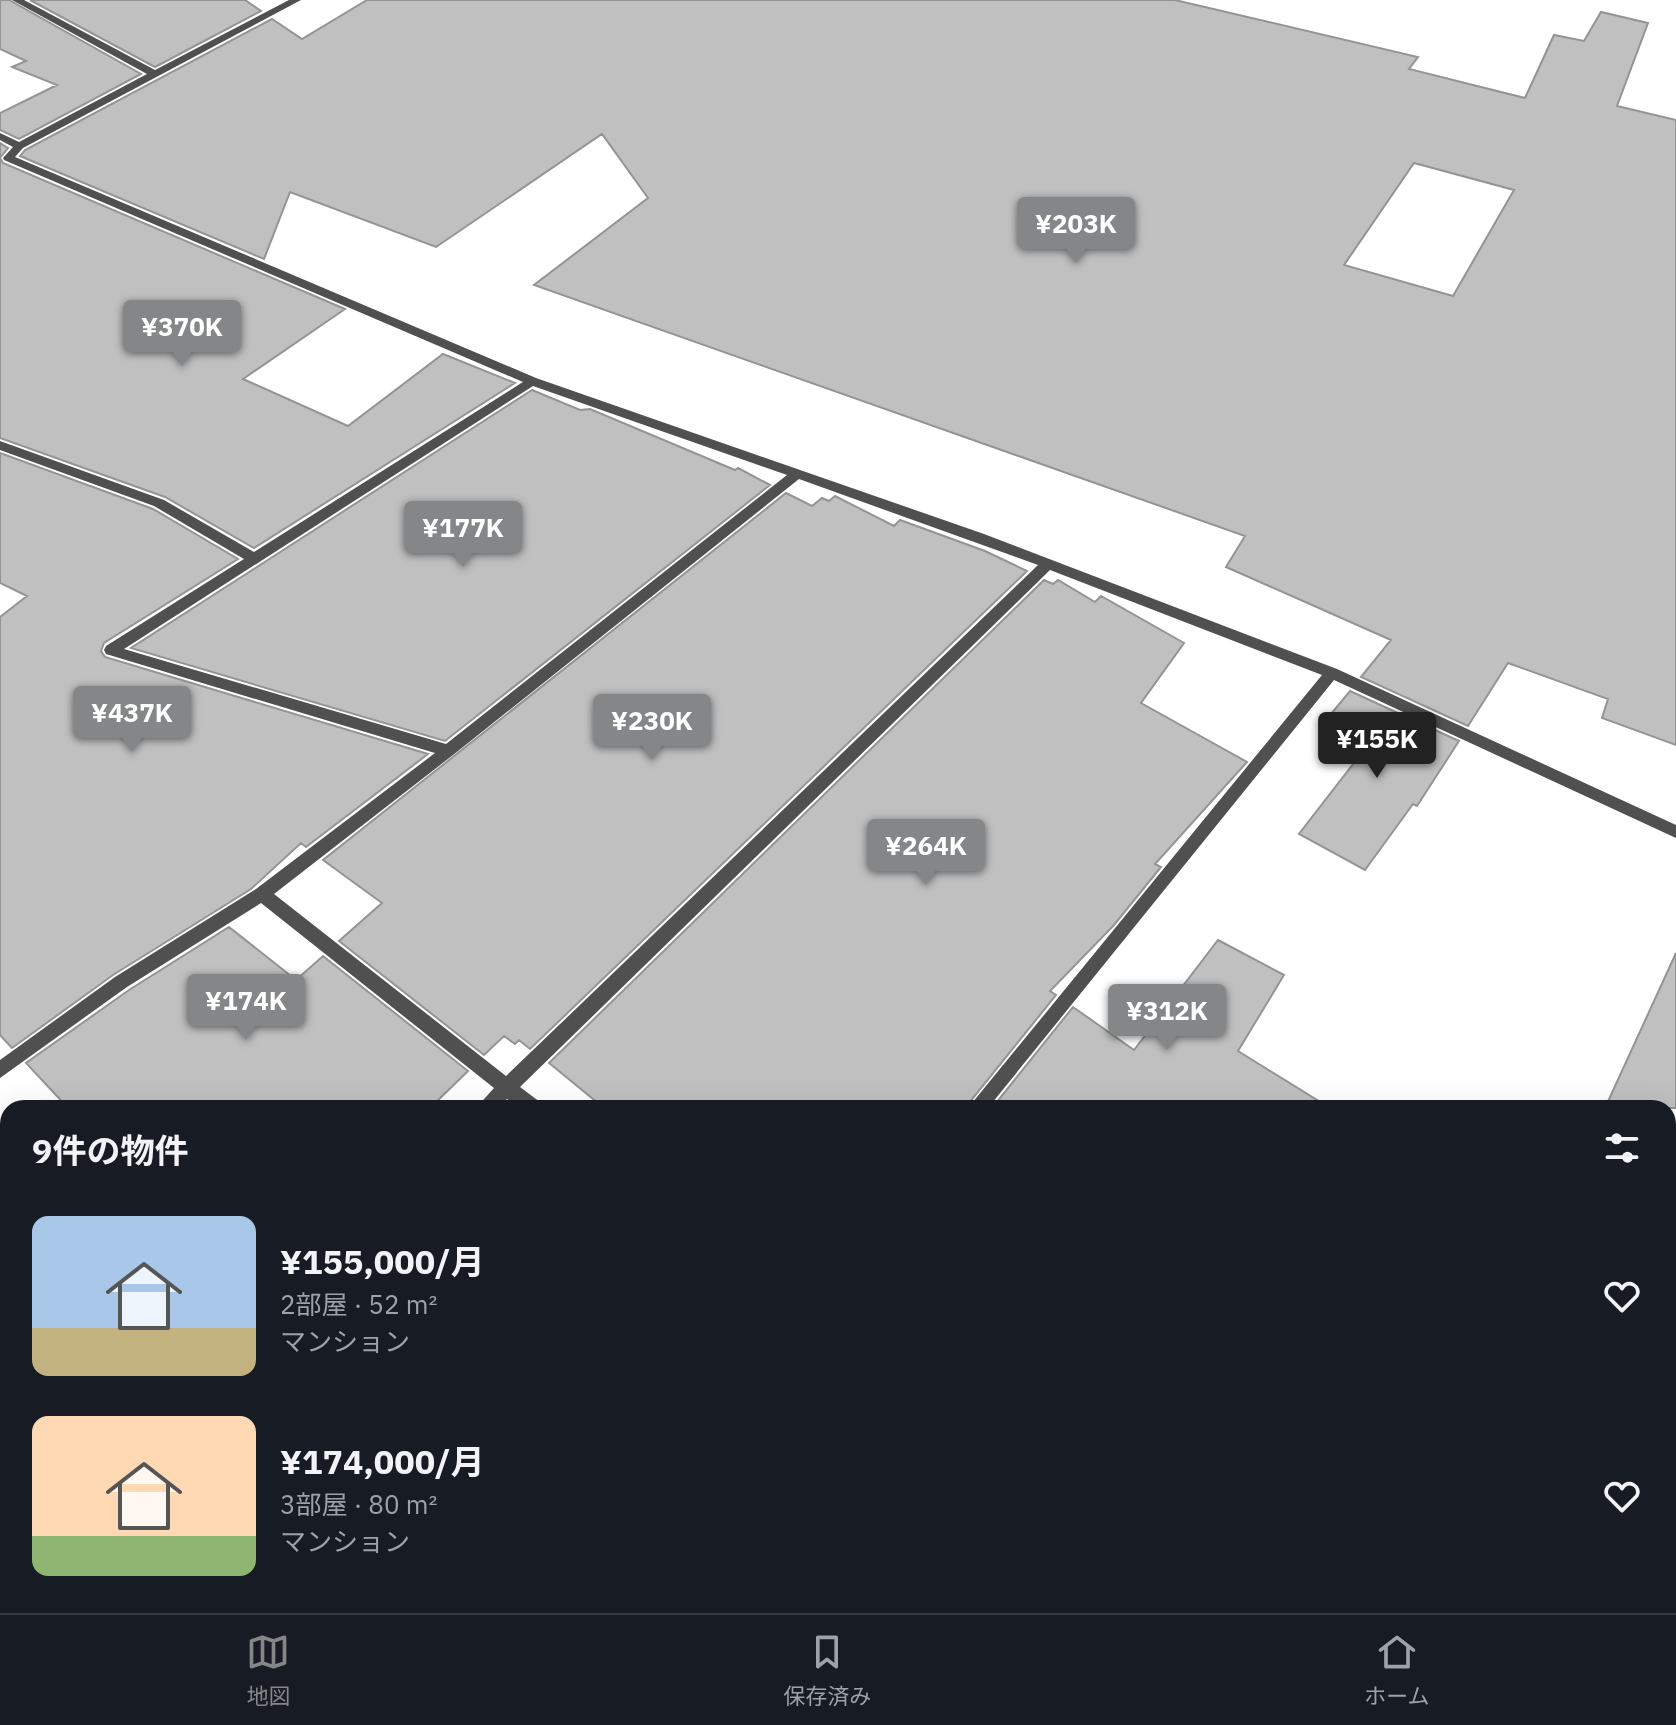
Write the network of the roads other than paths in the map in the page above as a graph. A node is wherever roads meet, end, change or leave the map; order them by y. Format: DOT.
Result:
graph roads {
  1 [pos="17,0"];
  2 [pos="296,0"];
  3 [pos="152,73"];
  4 [pos="0,136"];
  5 [pos="19,146"];
  6 [pos="4,162"];
  7 [pos="532,381"];
  8 [pos="0,445"];
  9 [pos="798,473"];
  10 [pos="253,558"];
  11 [pos="1048,564"];
  12 [pos="1332,673"];
  13 [pos="448,751"];
  14 [pos="1676,832"];
  15 [pos="262,894"];
  16 [pos="0,1070"];
  17 [pos="505,1088"];
  18 [pos="493,1100"];
  19 [pos="522,1100"];
  20 [pos="984,1100"];
  1 -- 3 [label="street"];
  2 -- 3 [label="street"];
  3 -- 5 [label="street"];
  4 -- 5 [label="street"];
  5 -- 6 [label="street"];
  6 -- 7 [label="street"];
  7 -- 9 [label="street"];
  7 -- 10 [label="street"];
  8 -- 10 [label="street"];
  9 -- 11 [label="street"];
  9 -- 13 [label="street"];
  10 -- 13 [label="street"];
  11 -- 12 [label="street"];
  11 -- 17 [label="street"];
  12 -- 14 [label="street"];
  12 -- 20 [label="street"];
  13 -- 15 [label="street"];
  15 -- 16 [label="street"];
  15 -- 17 [label="street"];
  17 -- 18 [label="street"];
  17 -- 19 [label="street"];
}
